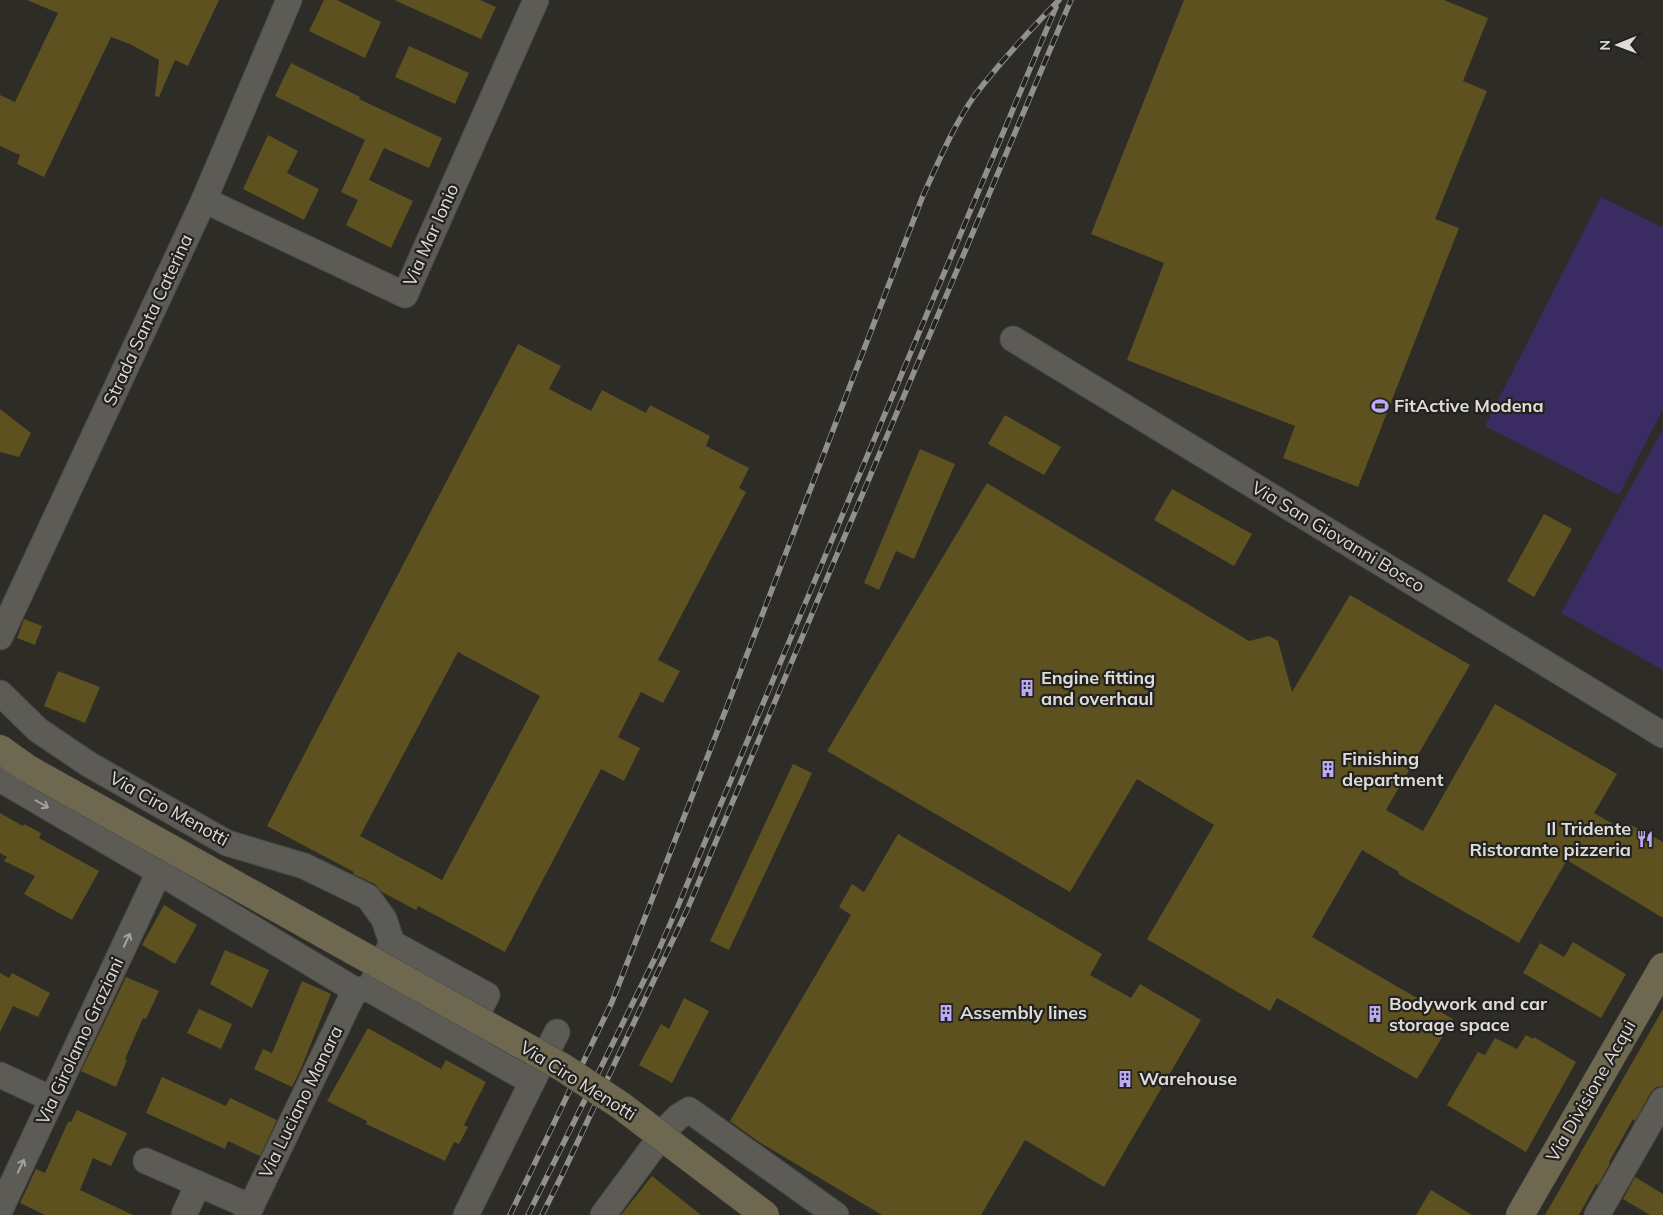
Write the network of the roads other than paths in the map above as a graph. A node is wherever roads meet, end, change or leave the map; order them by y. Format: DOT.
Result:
graph roads {
  1 [pos="289,0"];
  2 [pos="536,0"];
  3 [pos="204,200"];
  4 [pos="1013,339"];
  5 [pos="0,636"];
  6 [pos="0,693"];
  7 [pos="1663,735"];
  8 [pos="0,749"];
  9 [pos="0,761"];
  10 [pos="28,769"];
  11 [pos="0,779"];
  12 [pos="160,872"];
  13 [pos="392,943"];
  14 [pos="1663,967"];
  15 [pos="362,989"];
  16 [pos="557,1032"];
  17 [pos="463,1043"];
  18 [pos="0,1075"];
  19 [pos="532,1082"];
  20 [pos="52,1099"];
  21 [pos="1663,1100"];
  22 [pos="146,1161"];
  23 [pos="198,1184"];
  24 [pos="0,1210"];
  25 [pos="249,1211"];
  26 [pos="184,1215"];
  27 [pos="466,1215"];
  28 [pos="603,1215"];
  29 [pos="765,1215"];
  30 [pos="836,1215"];
  31 [pos="1520,1215"];
  32 [pos="1597,1215"];
  1 -- 3 [label="street, Strada Santa Caterina"];
  2 -- 3 [label="street, Via Mar Ionio"];
  3 -- 5 [label="street, Strada Santa Caterina"];
  4 -- 7 [label="street, Via San Giovanni Bosco"];
  6 -- 13 [label="street, Via Ciro Menotti"];
  8 -- 10 [label="main road, Via Ciro Menotti"];
  9 -- 10 [label="main road, Via Ciro Menotti"];
  10 -- 29 [label="main road, Via Ciro Menotti, bridge"];
  11 -- 12 [label="street, one-way"];
  12 -- 15 [label="street"];
  20 -- 12 [label="street, Via Girolamo Graziani, one-way"];
  13 -- 15 [label="street"];
  13 -- 17 [label="street"];
  14 -- 31 [label="main road, Via Divisione Acqui"];
  15 -- 17 [label="street"];
  15 -- 25 [label="street, Via Luciano Manara"];
  16 -- 19 [label="street"];
  17 -- 19 [label="street"];
  18 -- 20 [label="street"];
  19 -- 27 [label="street"];
  24 -- 20 [label="street, Via Girolamo Graziani, one-way"];
  21 -- 32 [label="street"];
  22 -- 23 [label="street"];
  23 -- 25 [label="street"];
  23 -- 26 [label="street"];
  28 -- 30 [label="street"];
}
